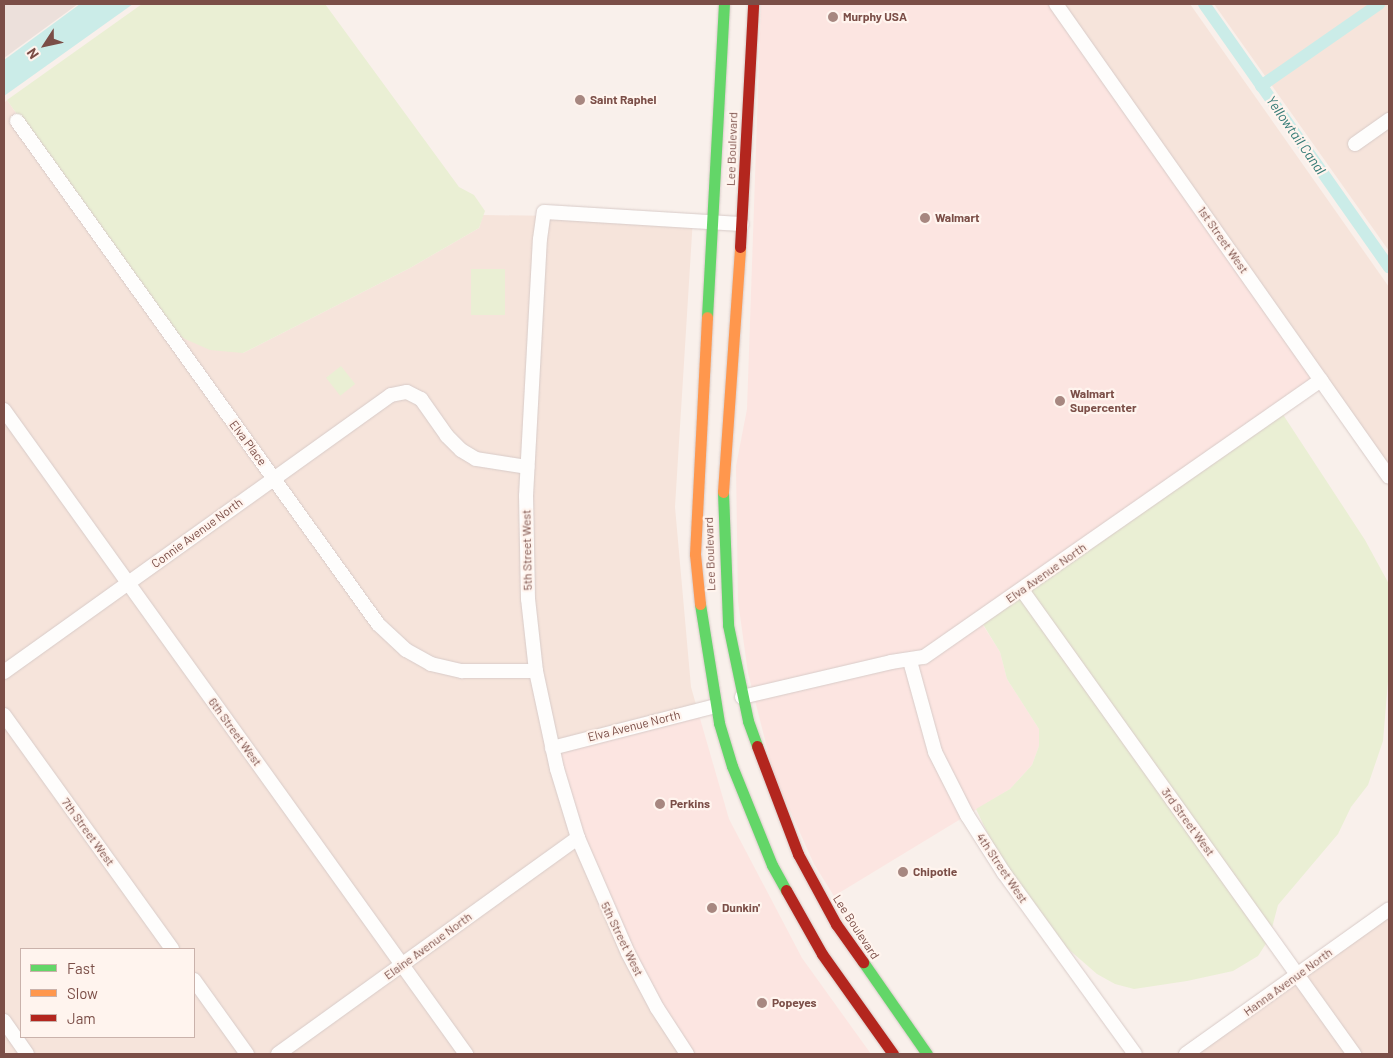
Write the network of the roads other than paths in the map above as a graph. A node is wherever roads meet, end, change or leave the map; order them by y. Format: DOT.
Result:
graph roads {
  1 [pos="724,4"];
  2 [pos="753,4"];
  3 [pos="1056,4"];
  4 [pos="1389,120"];
  5 [pos="17,121"];
  6 [pos="1355,144"];
  7 [pos="713,221"];
  8 [pos="742,224"];
  9 [pos="1321,380"];
  10 [pos="4,410"];
  11 [pos="527,467"];
  12 [pos="700,476"];
  13 [pos="1389,477"];
  14 [pos="274,478"];
  15 [pos="128,583"];
  16 [pos="1022,590"];
  17 [pos="910,661"];
  18 [pos="536,671"];
  19 [pos="4,672"];
  20 [pos="742,696"];
  21 [pos="716,706"];
  22 [pos="4,715"];
  23 [pos="733,725"];
  24 [pos="552,748"];
  25 [pos="749,774"];
  26 [pos="578,838"];
  27 [pos="823,902"];
  28 [pos="1389,909"];
  29 [pos="171,948"];
  30 [pos="402,965"];
  31 [pos="1297,975"];
  32 [pos="195,981"];
  33 [pos="4,1021"];
  34 [pos="27,1054"];
  35 [pos="247,1054"];
  36 [pos="278,1054"];
  37 [pos="466,1054"];
  38 [pos="687,1054"];
  39 [pos="893,1054"];
  40 [pos="927,1054"];
  41 [pos="1135,1054"];
  42 [pos="1186,1054"];
  43 [pos="1354,1054"];
  1 -- 7 [label="main road, Lee Boulevard"];
  2 -- 8 [label="main road, Lee Boulevard"];
  3 -- 9 [label="street, 1st Street West"];
  4 -- 6 [label="street"];
  5 -- 14 [label="street, Elva Place"];
  7 -- 8 [label="street, 5th Street West"];
  7 -- 11 [label="street, 5th Street West"];
  7 -- 12 [label="main road, Lee Boulevard"];
  8 -- 20 [label="main road, Lee Boulevard"];
  9 -- 13 [label="street, 1st Street West"];
  9 -- 16 [label="street, Elva Avenue North"];
  10 -- 15 [label="street, 6th Street West"];
  11 -- 14 [label="street, Connie Avenue North"];
  11 -- 18 [label="street, 5th Street West"];
  12 -- 20 [label="main road"];
  12 -- 21 [label="main road, Lee Boulevard"];
  14 -- 15 [label="street, Connie Avenue North"];
  14 -- 18 [label="street, Elva Place"];
  15 -- 19 [label="street, Connie Avenue North"];
  15 -- 30 [label="street, 6th Street West"];
  16 -- 17 [label="street, Elva Avenue North"];
  16 -- 31 [label="street, 3rd Street West"];
  17 -- 20 [label="street, Elva Avenue North"];
  17 -- 41 [label="street, 4th Street West"];
  18 -- 24 [label="street, 5th Street West"];
  20 -- 27 [label="main road, Lee Boulevard"];
  21 -- 23 [label="main road"];
  21 -- 24 [label="street, Elva Avenue North"];
  21 -- 39 [label="main road, Lee Boulevard"];
  22 -- 29 [label="street, 7th Street West"];
  24 -- 26 [label="street, 5th Street West"];
  25 -- 27 [label="main road"];
  26 -- 30 [label="street, Elaine Avenue North"];
  26 -- 38 [label="street, 5th Street West"];
  27 -- 40 [label="main road, Lee Boulevard"];
  28 -- 31 [label="street, Hanna Avenue North"];
  30 -- 36 [label="street, Elaine Avenue North"];
  30 -- 37 [label="street, 6th Street West"];
  31 -- 42 [label="street, Hanna Avenue North"];
  31 -- 43 [label="street, 3rd Street West"];
  32 -- 35 [label="street"];
  33 -- 34 [label="street"];
}
